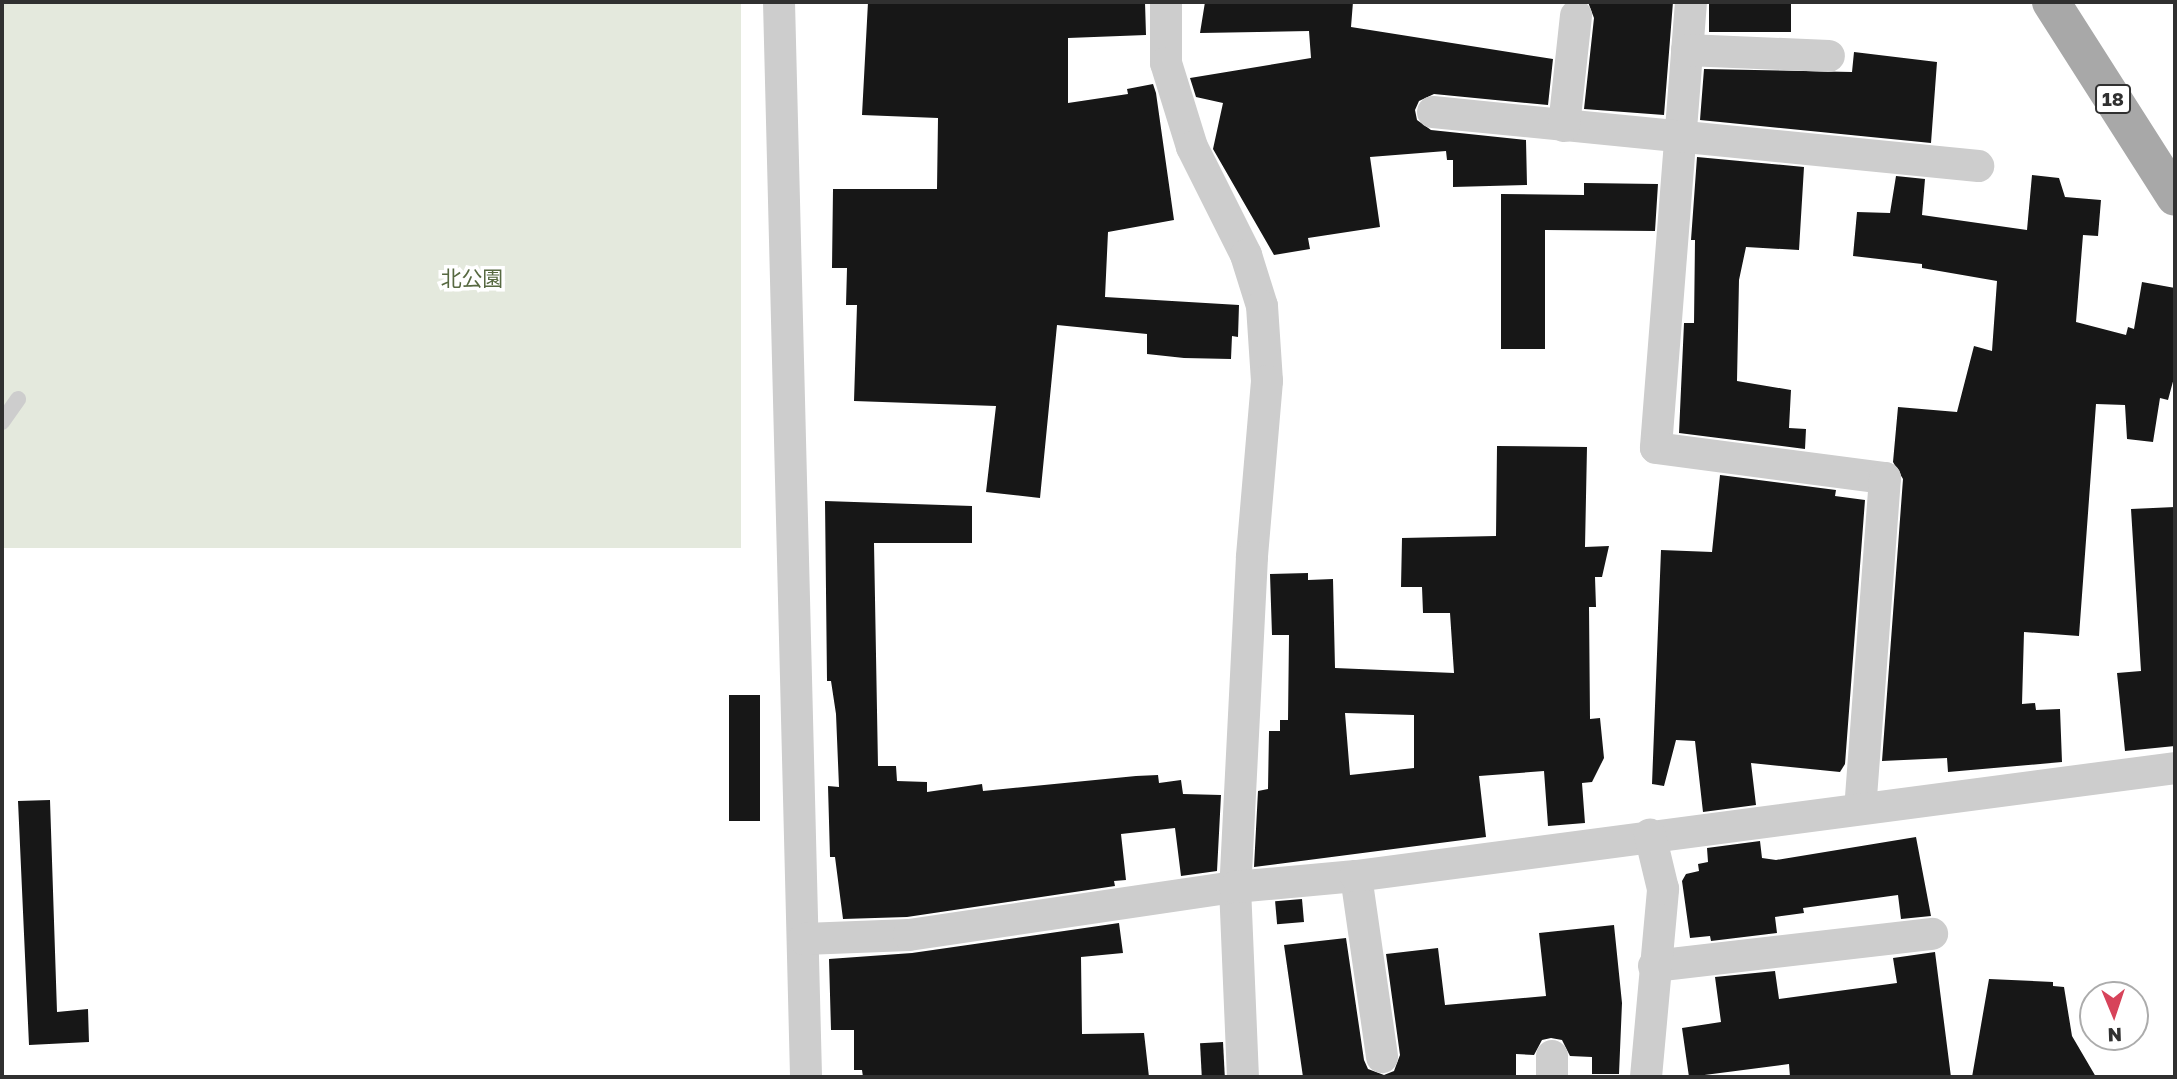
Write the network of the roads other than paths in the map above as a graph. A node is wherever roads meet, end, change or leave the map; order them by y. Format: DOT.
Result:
graph roads {
  1 [pos="779,2"];
  2 [pos="1166,2"];
  3 [pos="1691,2"];
  4 [pos="2051,2"];
  5 [pos="1576,16"];
  6 [pos="1687,50"];
  7 [pos="1829,56"];
  8 [pos="1433,112"];
  9 [pos="1564,126"];
  10 [pos="1680,138"];
  11 [pos="1978,166"];
  12 [pos="2175,197"];
  13 [pos="18,399"];
  14 [pos="2,422"];
  15 [pos="2175,768"];
  16 [pos="1860,809"];
  17 [pos="1650,835"];
  18 [pos="1356,876"];
  19 [pos="1235,887"];
  20 [pos="1932,934"];
  21 [pos="804,939"];
  22 [pos="1654,965"];
  23 [pos="1382,1057"];
  24 [pos="806,1077"];
  25 [pos="1242,1077"];
  26 [pos="1646,1077"];
  1 -- 21 [label="street"];
  2 -- 19 [label="street"];
  3 -- 6 [label="street"];
  4 -- 12 [label="main road, 18"];
  5 -- 9 [label="street"];
  6 -- 7 [label="street"];
  6 -- 10 [label="street"];
  8 -- 9 [label="street"];
  9 -- 10 [label="street"];
  10 -- 11 [label="street"];
  10 -- 16 [label="street"];
  13 -- 14 [label="lane"];
  15 -- 16 [label="street"];
  16 -- 17 [label="street"];
  17 -- 18 [label="street"];
  17 -- 22 [label="street"];
  18 -- 19 [label="street"];
  18 -- 23 [label="street"];
  19 -- 21 [label="street"];
  19 -- 25 [label="street"];
  20 -- 22 [label="street"];
  21 -- 24 [label="street"];
  22 -- 26 [label="street"];
}
